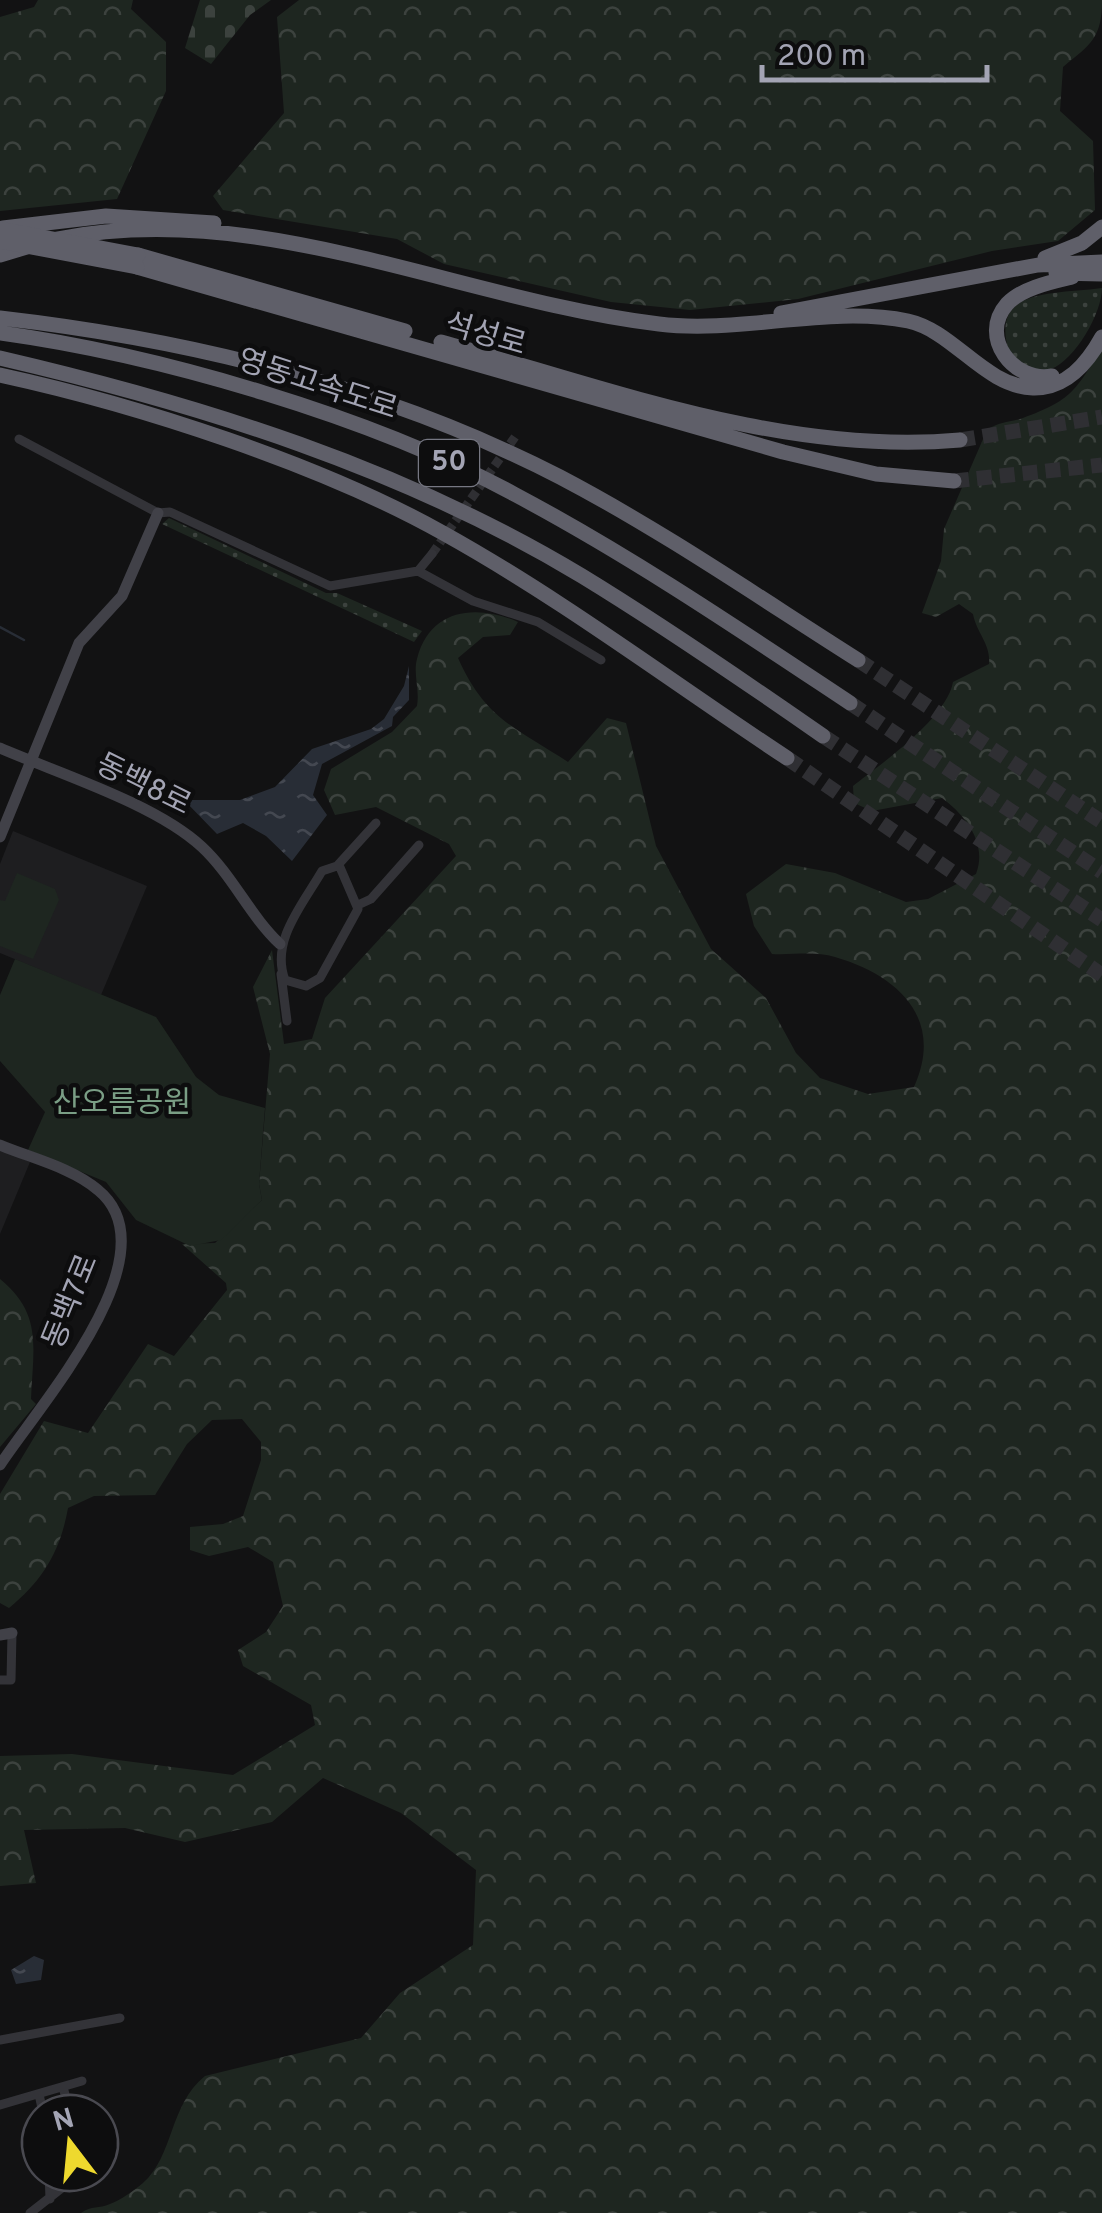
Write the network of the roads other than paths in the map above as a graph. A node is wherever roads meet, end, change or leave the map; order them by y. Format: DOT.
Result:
graph roads {
  1 [pos="1102,227"];
  2 [pos="0,229"];
  3 [pos="4,249"];
  4 [pos="137,261"];
  5 [pos="1102,270"];
  6 [pos="986,273"];
  7 [pos="0,318"];
  8 [pos="793,322"];
  9 [pos="1102,322"];
  10 [pos="0,333"];
  11 [pos="1102,338"];
  12 [pos="0,358"];
  13 [pos="0,374"];
  14 [pos="19,439"];
  15 [pos="960,440"];
  16 [pos="954,481"];
  17 [pos="158,513"];
  18 [pos="432,554"];
  19 [pos="418,571"];
  20 [pos="600,660"];
  21 [pos="858,660"];
  22 [pos="850,703"];
  23 [pos="823,736"];
  24 [pos="0,748"];
  25 [pos="787,758"];
  26 [pos="30,761"];
  27 [pos="376,823"];
  28 [pos="0,837"];
  29 [pos="419,844"];
  30 [pos="339,865"];
  31 [pos="358,904"];
  32 [pos="280,944"];
  33 [pos="280,966"];
  34 [pos="287,1021"];
  35 [pos="0,1145"];
  36 [pos="0,1465"];
  37 [pos="6,1634"];
  38 [pos="0,1680"];
  39 [pos="120,2018"];
  40 [pos="0,2040"];
  41 [pos="82,2082"];
  42 [pos="63,2087"];
  43 [pos="42,2093"];
  44 [pos="65,2093"];
  45 [pos="50,2193"];
  46 [pos="57,2193"];
  47 [pos="50,2199"];
  48 [pos="30,2213"];
  1 -- 6 [label="highway"];
  2 -- 4 [label="highway, bridge"];
  2 -- 6 [label="highway"];
  3 -- 4 [label="highway, 석성로, bridge"];
  3 -- 8 [label="highway"];
  4 -- 15 [label="highway"];
  4 -- 16 [label="highway, 석성로"];
  5 -- 6 [label="highway"];
  5 -- 8 [label="highway"];
  5 -- 9 [label="highway"];
  7 -- 21 [label="highway, 영동고속도로 / 50"];
  8 -- 11 [label="highway"];
  10 -- 22 [label="highway, 영동고속도로 / 50"];
  12 -- 23 [label="highway, 영동고속도로 / 50"];
  13 -- 25 [label="highway, 50"];
  14 -- 17 [label="street"];
  17 -- 19 [label="street"];
  17 -- 26 [label="street"];
  18 -- 19 [label="street"];
  19 -- 20 [label="street"];
  24 -- 26 [label="street, 동백8로"];
  26 -- 28 [label="street"];
  26 -- 32 [label="street, 동백8로"];
  27 -- 30 [label="street"];
  29 -- 31 [label="street"];
  30 -- 31 [label="street"];
  30 -- 32 [label="street"];
  31 -- 33 [label="street"];
  32 -- 33 [label="street"];
  33 -- 34 [label="street"];
  35 -- 36 [label="street, 동백7로"];
  37 -- 38 [label="street"];
  39 -- 40 [label="street"];
  41 -- 42 [label="street"];
  42 -- 43 [label="street"];
  42 -- 44 [label="street"];
  45 -- 47 [label="street"];
  46 -- 47 [label="street"];
  47 -- 48 [label="street"];
}
